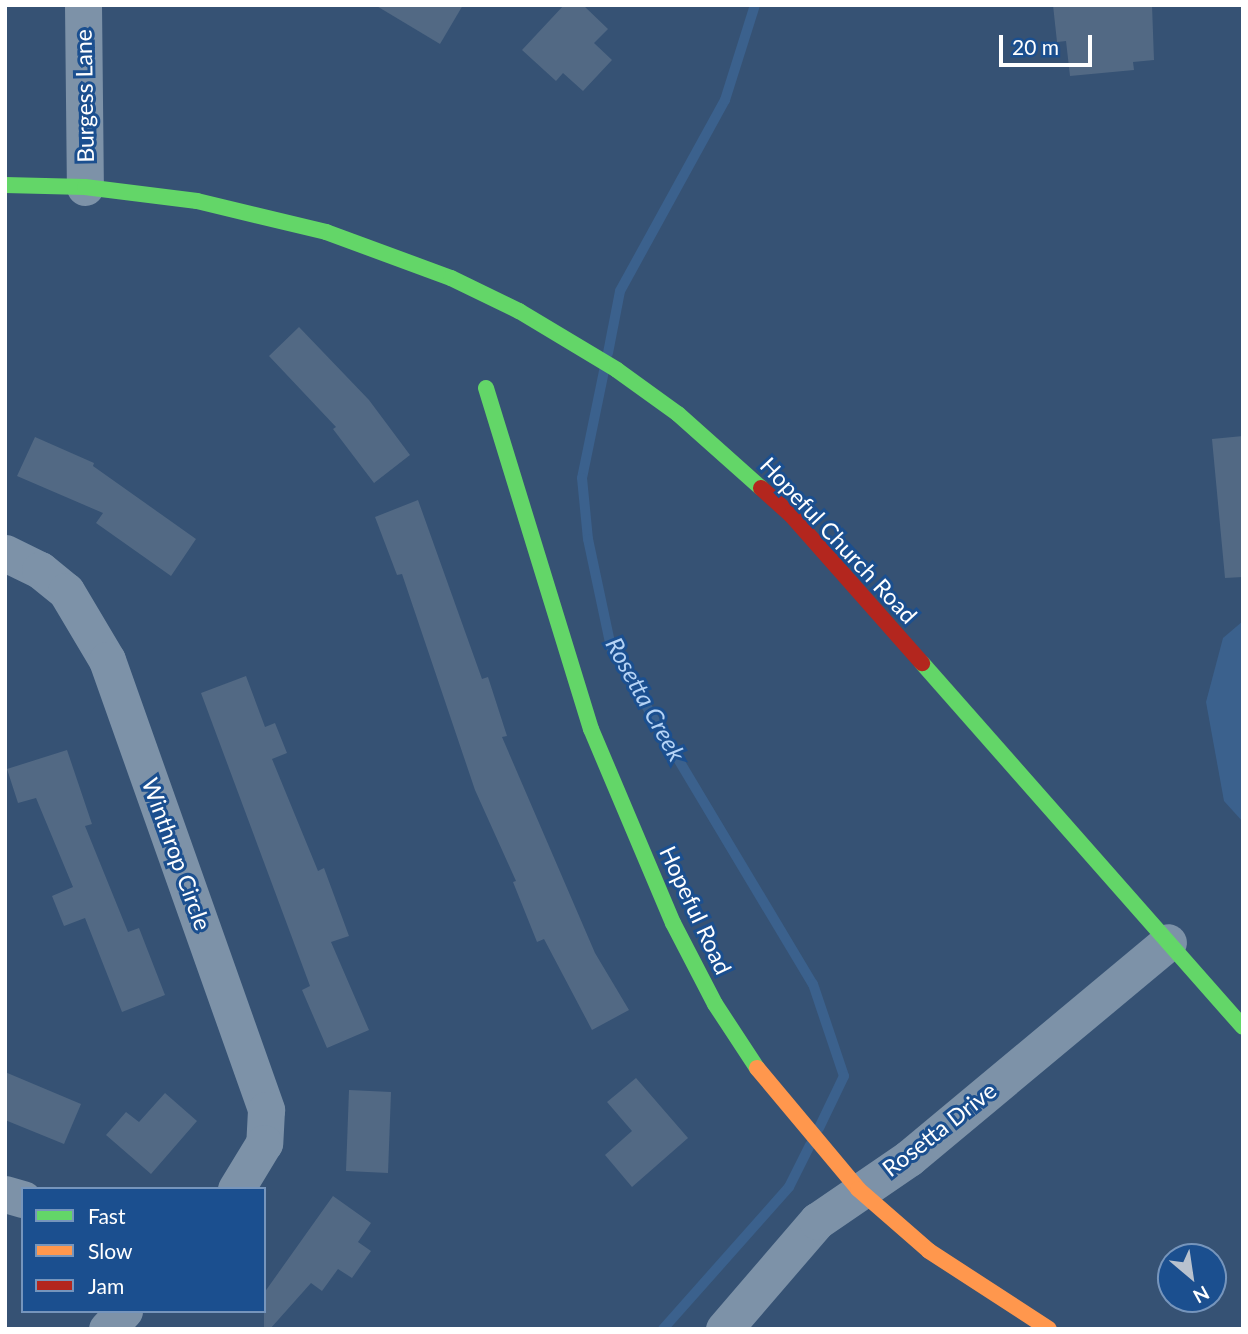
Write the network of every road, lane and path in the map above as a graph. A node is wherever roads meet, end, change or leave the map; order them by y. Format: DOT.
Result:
graph roads {
  1 [pos="83,5"];
  2 [pos="5,185"];
  3 [pos="85,187"];
  4 [pos="486,388"];
  5 [pos="5,554"];
  6 [pos="1168,942"];
  7 [pos="1243,1027"];
  8 [pos="237,1187"];
  9 [pos="858,1189"];
  10 [pos="122,1313"];
  11 [pos="107,1329"];
  12 [pos="724,1329"];
  13 [pos="1049,1329"];
  1 -- 3 [label="street, Burgess Lane"];
  2 -- 3 [label="main road, Hopeful Church Road"];
  3 -- 6 [label="main road, Hopeful Church Road"];
  4 -- 9 [label="main road, Hopeful Road"];
  5 -- 8 [label="street, Winthrop Circle"];
  6 -- 7 [label="main road, Hopeful Church Road"];
  6 -- 9 [label="street, Rosetta Drive"];
  9 -- 12 [label="street, Rosetta Drive"];
  9 -- 13 [label="main road, Hopeful Road"];
  10 -- 11 [label="street"];
}
